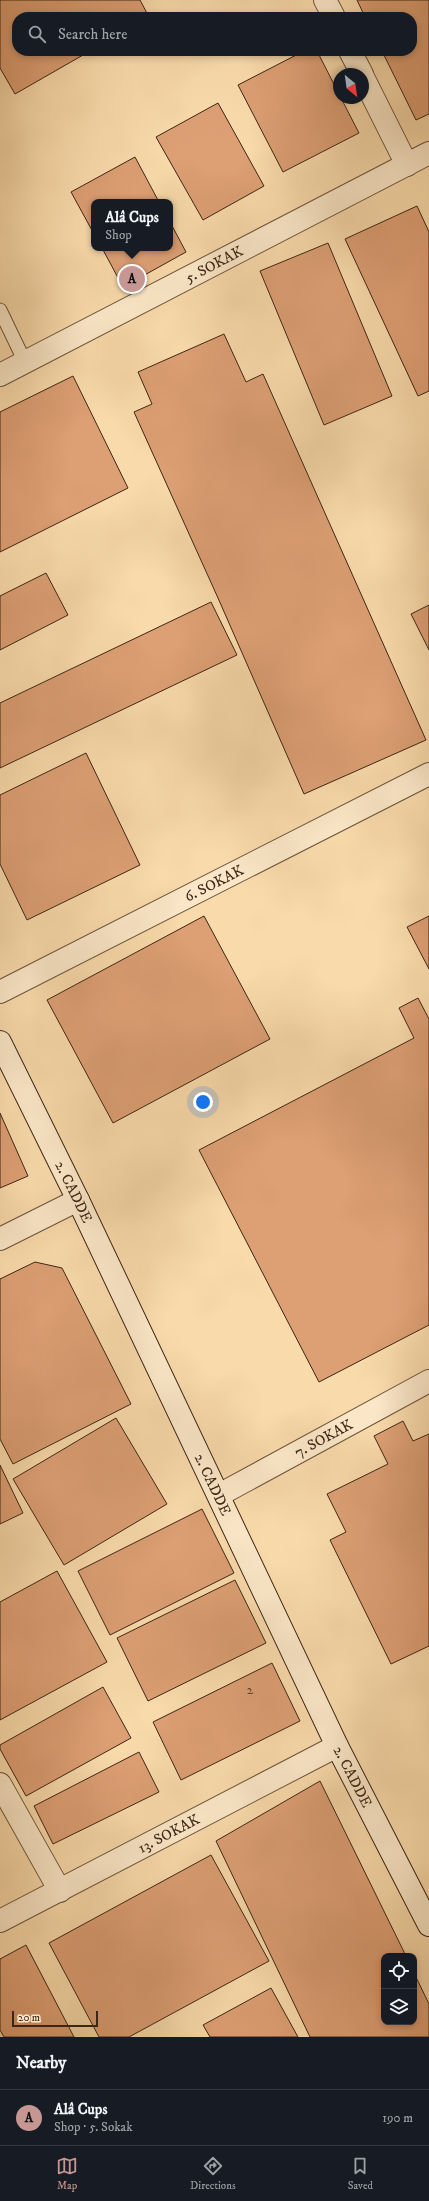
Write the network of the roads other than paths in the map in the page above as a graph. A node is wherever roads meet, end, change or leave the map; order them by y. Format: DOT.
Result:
graph roads {
  1 [pos="325,0"];
  2 [pos="331,12"];
  3 [pos="352,56"];
  4 [pos="358,68"];
  5 [pos="369,89"];
  6 [pos="429,153"];
  7 [pos="407,165"];
  8 [pos="0,310"];
  9 [pos="25,362"];
  10 [pos="0,375"];
  11 [pos="429,774"];
  12 [pos="0,992"];
  13 [pos="0,1042"];
  14 [pos="78,1200"];
  15 [pos="0,1239"];
  16 [pos="429,1382"];
  17 [pos="219,1495"];
  18 [pos="337,1746"];
  19 [pos="0,1784"];
  20 [pos="60,1891"];
  21 [pos="0,1921"];
  22 [pos="429,1925"];
  1 -- 2 [label="street"];
  3 -- 4 [label="street"];
  5 -- 7 [label="street"];
  6 -- 7 [label="street, 5. SOKAK"];
  7 -- 9 [label="street, 5. SOKAK"];
  8 -- 9 [label="lane"];
  9 -- 10 [label="street, 5. SOKAK"];
  11 -- 12 [label="street, 6. SOKAK"];
  13 -- 14 [label="street, 2. CADDE"];
  14 -- 15 [label="street"];
  14 -- 17 [label="street, 2. CADDE"];
  16 -- 17 [label="street, 7. SOKAK"];
  17 -- 18 [label="street, 2. CADDE"];
  18 -- 20 [label="street, 13. SOKAK"];
  18 -- 22 [label="street, 2. CADDE"];
  19 -- 20 [label="street"];
  20 -- 21 [label="street, 13. SOKAK"];
}
